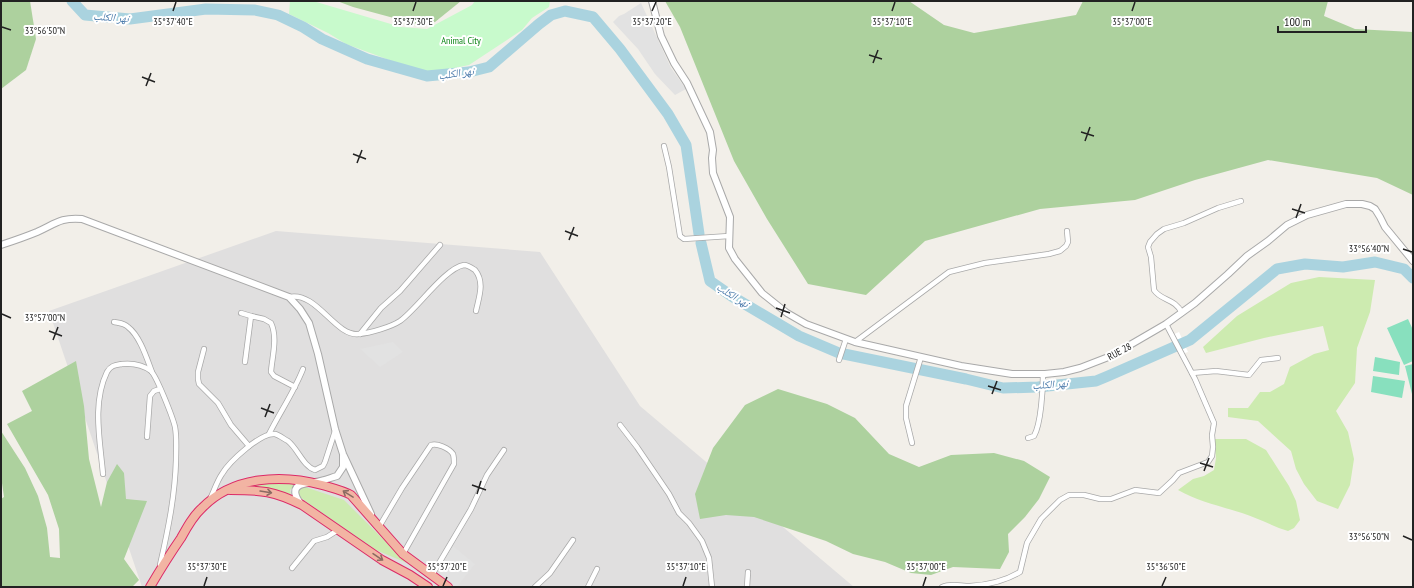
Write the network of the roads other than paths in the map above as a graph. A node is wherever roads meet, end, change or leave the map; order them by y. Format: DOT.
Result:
graph roads {
  1 [pos="652,1"];
  2 [pos="664,146"];
  3 [pos="1241,201"];
  4 [pos="1067,231"];
  5 [pos="729,236"];
  6 [pos="1,245"];
  7 [pos="440,245"];
  8 [pos="1413,261"];
  9 [pos="289,296"];
  10 [pos="476,311"];
  11 [pos="241,313"];
  12 [pos="1182,313"];
  13 [pos="251,316"];
  14 [pos="114,322"];
  15 [pos="1166,324"];
  16 [pos="360,334"];
  17 [pos="846,340"];
  18 [pos="855,342"];
  19 [pos="204,349"];
  20 [pos="921,357"];
  21 [pos="1278,358"];
  22 [pos="839,360"];
  23 [pos="245,362"];
  24 [pos="303,369"];
  25 [pos="152,372"];
  26 [pos="1192,373"];
  27 [pos="1043,377"];
  28 [pos="295,387"];
  29 [pos="160,389"];
  30 [pos="620,426"];
  31 [pos="336,429"];
  32 [pos="269,434"];
  33 [pos="146,437"];
  34 [pos="1028,438"];
  35 [pos="912,443"];
  36 [pos="249,446"];
  37 [pos="504,450"];
  38 [pos="343,454"];
  39 [pos="103,474"];
  40 [pos="314,483"];
  41 [pos="227,490"];
  42 [pos="210,501"];
  43 [pos="302,505"];
  44 [pos="376,524"];
  45 [pos="338,530"];
  46 [pos="573,540"];
  47 [pos="403,554"];
  48 [pos="292,568"];
  49 [pos="597,569"];
  50 [pos="748,572"];
  51 [pos="158,573"];
  52 [pos="432,575"];
  53 [pos="150,587"];
  54 [pos="428,587"];
  55 [pos="448,587"];
  56 [pos="535,587"];
  57 [pos="588,587"];
  58 [pos="712,587"];
  59 [pos="747,587"];
  60 [pos="942,587"];
  1 -- 5 [label="street, RUE 28"];
  2 -- 5 [label="street"];
  3 -- 12 [label="street"];
  4 -- 18 [label="street"];
  5 -- 17 [label="street, RUE 28"];
  6 -- 9 [label="street"];
  7 -- 16 [label="street"];
  8 -- 12 [label="street, RUE 28"];
  9 -- 16 [label="street"];
  9 -- 31 [label="street"];
  10 -- 16 [label="street"];
  11 -- 13 [label="street"];
  12 -- 15 [label="street, RUE 28"];
  13 -- 23 [label="street"];
  13 -- 28 [label="street"];
  14 -- 25 [label="street"];
  15 -- 26 [label="street"];
  15 -- 27 [label="street, RUE 28"];
  17 -- 18 [label="street, RUE 28"];
  17 -- 22 [label="street"];
  18 -- 20 [label="street, RUE 28"];
  19 -- 36 [label="street"];
  20 -- 27 [label="street, RUE 28"];
  20 -- 35 [label="street"];
  21 -- 26 [label="street"];
  24 -- 28 [label="street"];
  25 -- 29 [label="street"];
  25 -- 39 [label="street"];
  26 -- 60 [label="street"];
  27 -- 34 [label="street"];
  28 -- 32 [label="street"];
  29 -- 33 [label="street"];
  29 -- 51 [label="street"];
  30 -- 58 [label="street"];
  31 -- 32 [label="street"];
  31 -- 38 [label="street"];
  32 -- 36 [label="street"];
  36 -- 42 [label="street"];
  37 -- 52 [label="street"];
  38 -- 40 [label="street"];
  38 -- 44 [label="street"];
  40 -- 41 [label="highway"];
  40 -- 43 [label="street"];
  44 -- 40 [label="highway, one-way"];
  41 -- 42 [label="highway"];
  41 -- 43 [label="highway, one-way"];
  42 -- 51 [label="highway"];
  43 -- 45 [label="highway"];
  44 -- 47 [label="highway"];
  44 -- 47 [label="street"];
  45 -- 48 [label="street"];
  45 -- 54 [label="highway, one-way"];
  46 -- 56 [label="street"];
  47 -- 52 [label="highway"];
  49 -- 57 [label="street"];
  50 -- 59 [label="street"];
  51 -- 53 [label="highway"];
  52 -- 55 [label="highway"];
}
